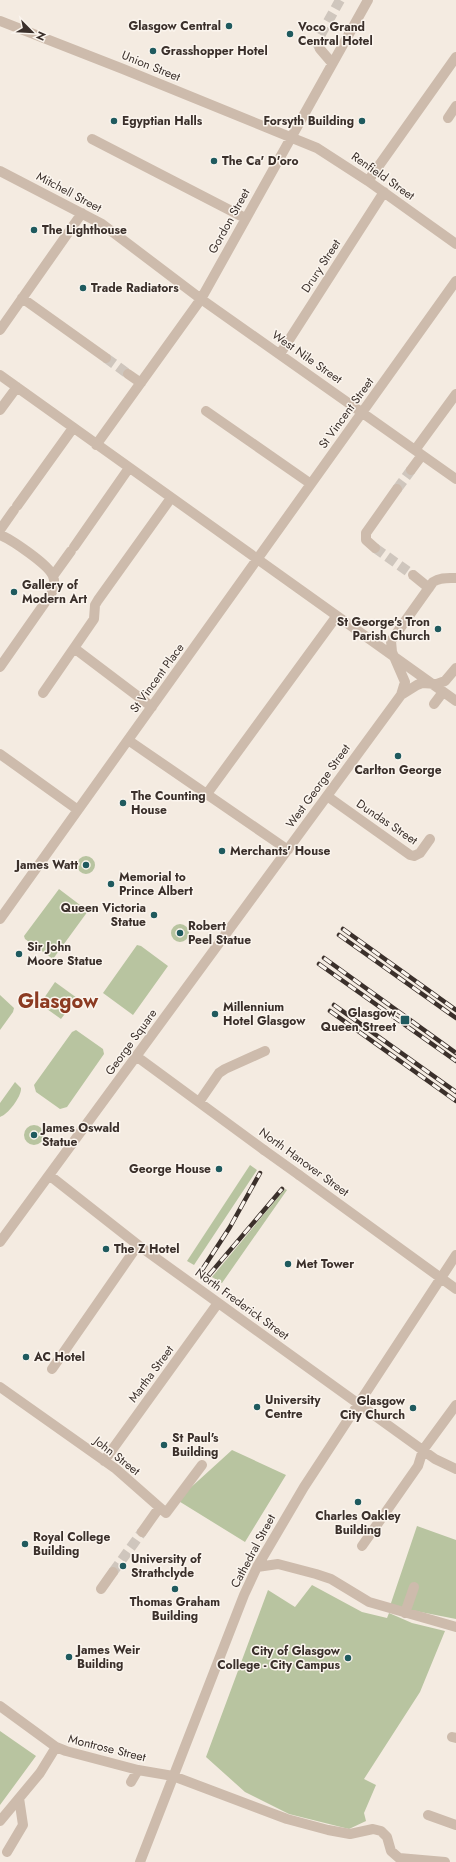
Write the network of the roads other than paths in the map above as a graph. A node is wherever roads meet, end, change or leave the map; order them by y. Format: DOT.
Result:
graph roads {
  1 [pos="368,0"];
  2 [pos="0,21"];
  3 [pos="320,49"];
  4 [pos="456,57"];
  5 [pos="332,63"];
  6 [pos="456,106"];
  7 [pos="448,118"];
  8 [pos="291,137"];
  9 [pos="92,138"];
  10 [pos="0,171"];
  11 [pos="368,181"];
  12 [pos="384,192"];
  13 [pos="82,213"];
  14 [pos="245,218"];
  15 [pos="456,244"];
  16 [pos="456,281"];
  17 [pos="22,298"];
  18 [pos="201,298"];
  19 [pos="0,330"];
  20 [pos="280,354"];
  21 [pos="106,358"];
  22 [pos="128,374"];
  23 [pos="0,376"];
  24 [pos="141,383"];
  25 [pos="16,387"];
  26 [pos="456,394"];
  27 [pos="0,410"];
  28 [pos="206,411"];
  29 [pos="362,412"];
  30 [pos="73,428"];
  31 [pos="96,445"];
  32 [pos="418,452"];
  33 [pos="129,468"];
  34 [pos="411,470"];
  35 [pos="456,479"];
  36 [pos="311,484"];
  37 [pos="398,489"];
  38 [pos="171,498"];
  39 [pos="0,530"];
  40 [pos="0,535"];
  41 [pos="375,548"];
  42 [pos="257,560"];
  43 [pos="413,575"];
  44 [pos="53,576"];
  45 [pos="456,578"];
  46 [pos="429,588"];
  47 [pos="336,617"];
  48 [pos="74,648"];
  49 [pos="396,659"];
  50 [pos="0,667"];
  51 [pos="456,668"];
  52 [pos="432,684"];
  53 [pos="443,692"];
  54 [pos="43,693"];
  55 [pos="401,695"];
  56 [pos="456,701"];
  57 [pos="434,704"];
  58 [pos="152,707"];
  59 [pos="128,740"];
  60 [pos="0,754"];
  61 [pos="206,795"];
  62 [pos="327,796"];
  63 [pos="78,810"];
  64 [pos="430,839"];
  65 [pos="288,850"];
  66 [pos="0,919"];
  67 [pos="234,924"];
  68 [pos="265,1051"];
  69 [pos="136,1056"];
  70 [pos="199,1102"];
  71 [pos="49,1175"];
  72 [pos="0,1242"];
  73 [pos="138,1246"];
  74 [pos="456,1255"];
  75 [pos="442,1279"];
  76 [pos="456,1289"];
  77 [pos="218,1303"];
  78 [pos="52,1369"];
  79 [pos="0,1387"];
  80 [pos="359,1404"];
  81 [pos="456,1405"];
  82 [pos="423,1450"];
  83 [pos="104,1461"];
  84 [pos="202,1465"];
  85 [pos="456,1469"];
  86 [pos="159,1508"];
  87 [pos="142,1532"];
  88 [pos="362,1546"];
  89 [pos="257,1567"];
  90 [pos="113,1572"];
  91 [pos="414,1587"];
  92 [pos="101,1589"];
  93 [pos="405,1613"];
  94 [pos="456,1627"];
  95 [pos="0,1706"];
  96 [pos="56,1747"];
  97 [pos="138,1770"];
  98 [pos="173,1776"];
  99 [pos="130,1782"];
  100 [pos="19,1798"];
  101 [pos="428,1815"];
  102 [pos="0,1821"];
  103 [pos="456,1825"];
  104 [pos="7,1852"];
  105 [pos="140,1862"];
  106 [pos="445,1862"];
  1 -- 5 [label="street, Gordon Street"];
  2 -- 8 [label="street, Union Street"];
  3 -- 5 [label="street"];
  4 -- 11 [label="street"];
  5 -- 8 [label="street, Gordon Street"];
  6 -- 7 [label="street"];
  8 -- 11 [label="street, Renfield Street"];
  8 -- 14 [label="street, Gordon Street"];
  9 -- 14 [label="street"];
  10 -- 13 [label="street, Mitchell Street"];
  11 -- 12 [label="street, Renfield Street"];
  12 -- 15 [label="street, Renfield Street"];
  12 -- 20 [label="street, Drury Street"];
  13 -- 17 [label="street"];
  13 -- 18 [label="street, Mitchell Street"];
  14 -- 18 [label="street, Gordon Street"];
  16 -- 29 [label="street, St Vincent Street"];
  17 -- 19 [label="street"];
  17 -- 21 [label="street"];
  18 -- 20 [label="street, West Nile Street"];
  18 -- 24 [label="street, Gordon Street"];
  20 -- 29 [label="street, West Nile Street"];
  22 -- 24 [label="street"];
  23 -- 25 [label="street"];
  24 -- 31 [label="street, Gordon Street"];
  25 -- 27 [label="street"];
  25 -- 30 [label="street"];
  26 -- 32 [label="street"];
  28 -- 36 [label="street"];
  29 -- 32 [label="street, West Nile Street"];
  29 -- 36 [label="street, St Vincent Street"];
  30 -- 31 [label="street"];
  30 -- 39 [label="street"];
  31 -- 33 [label="street"];
  32 -- 34 [label="street"];
  32 -- 35 [label="street, West Nile Street"];
  33 -- 38 [label="street"];
  33 -- 44 [label="street"];
  36 -- 42 [label="street, St Vincent Street"];
  37 -- 41 [label="street"];
  38 -- 42 [label="street"];
  38 -- 48 [label="street"];
  40 -- 44 [label="street"];
  42 -- 47 [label="street"];
  42 -- 58 [label="street, St Vincent Place"];
  43 -- 46 [label="street"];
  44 -- 50 [label="street"];
  45 -- 46 [label="street"];
  46 -- 49 [label="street"];
  47 -- 49 [label="street"];
  47 -- 61 [label="street"];
  48 -- 54 [label="street"];
  48 -- 58 [label="street"];
  49 -- 52 [label="street"];
  49 -- 55 [label="street"];
  51 -- 52 [label="street"];
  52 -- 53 [label="street"];
  52 -- 55 [label="street"];
  53 -- 56 [label="street"];
  53 -- 57 [label="street"];
  55 -- 62 [label="street, West George Street"];
  58 -- 59 [label="street, St Vincent Place"];
  59 -- 61 [label="street"];
  59 -- 63 [label="street, St Vincent Place"];
  60 -- 63 [label="street"];
  61 -- 65 [label="street"];
  62 -- 64 [label="street, Dundas Street"];
  62 -- 65 [label="street, West George Street"];
  63 -- 66 [label="street"];
  65 -- 67 [label="street, West George Street"];
  67 -- 69 [label="street, George Square"];
  68 -- 70 [label="street"];
  69 -- 70 [label="street, North Hanover Street"];
  69 -- 71 [label="street, George Square"];
  70 -- 75 [label="street, North Hanover Street, bridge"];
  71 -- 72 [label="street, George Square"];
  71 -- 73 [label="street, North Frederick Street"];
  73 -- 77 [label="street, North Frederick Street"];
  73 -- 78 [label="street"];
  74 -- 75 [label="street, Cathedral Street"];
  75 -- 76 [label="street, North Hanover Street"];
  75 -- 80 [label="street, Cathedral Street"];
  77 -- 80 [label="street, North Frederick Street"];
  77 -- 83 [label="street, Martha Street"];
  79 -- 83 [label="street, John Street"];
  80 -- 82 [label="street, North Frederick Street"];
  80 -- 89 [label="street, Cathedral Street"];
  81 -- 82 [label="street"];
  82 -- 85 [label="street, North Frederick Street"];
  82 -- 88 [label="street"];
  83 -- 86 [label="street, John Street"];
  84 -- 86 [label="street"];
  86 -- 87 [label="street"];
  89 -- 93 [label="street"];
  89 -- 98 [label="street, Cathedral Street"];
  90 -- 92 [label="street"];
  91 -- 93 [label="street"];
  93 -- 94 [label="street"];
  95 -- 96 [label="street, Montrose Street"];
  96 -- 97 [label="street, Montrose Street"];
  96 -- 100 [label="street"];
  97 -- 98 [label="street, Montrose Street"];
  97 -- 99 [label="street"];
  98 -- 105 [label="street, Cathedral Street"];
  98 -- 106 [label="street, Montrose Street"];
  100 -- 102 [label="street"];
  100 -- 104 [label="street"];
  101 -- 103 [label="street"];
}
